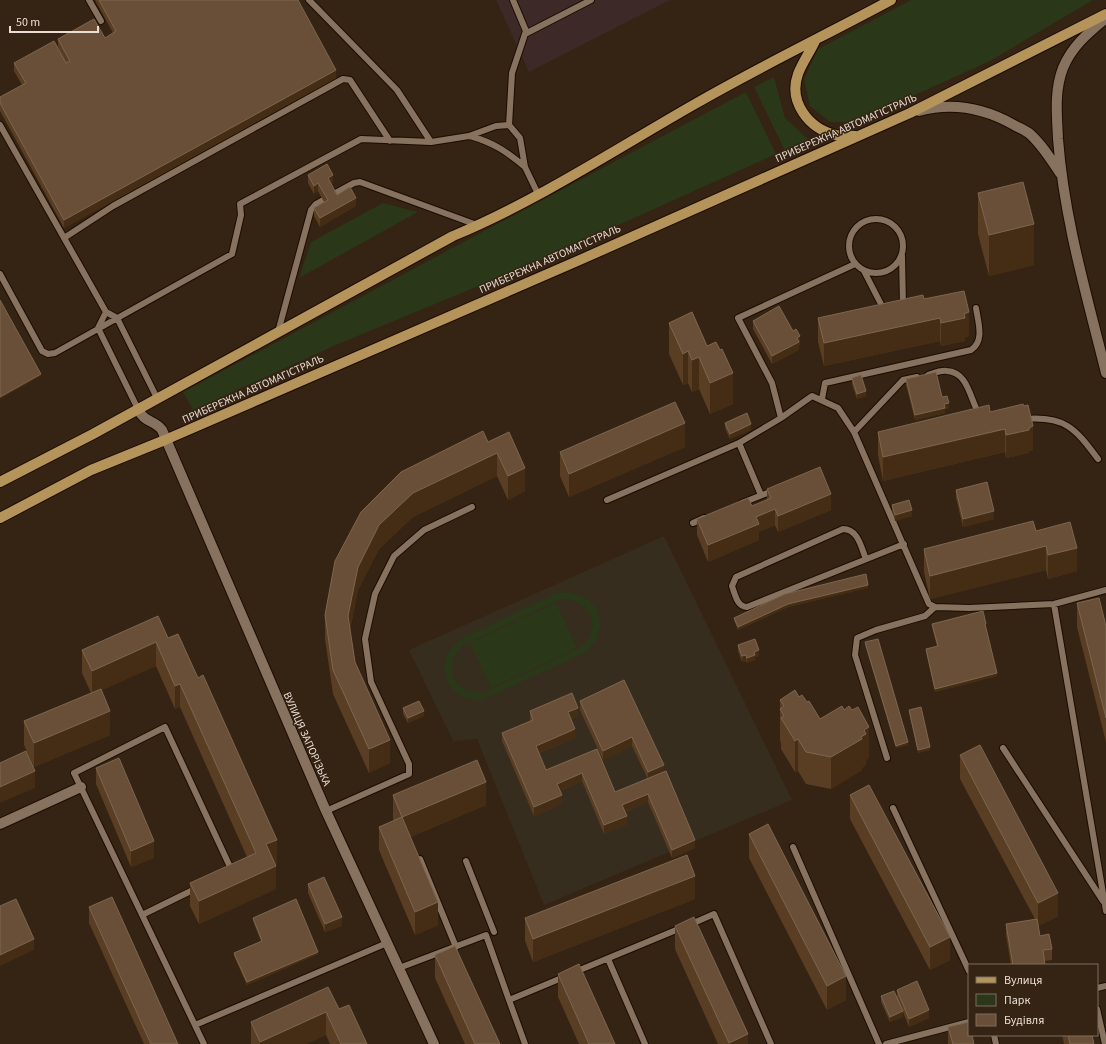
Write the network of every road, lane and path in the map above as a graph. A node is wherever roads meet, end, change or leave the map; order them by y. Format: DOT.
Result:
graph roads {
  1 [pos="88,0"];
  2 [pos="309,0"];
  3 [pos="513,0"];
  4 [pos="591,0"];
  5 [pos="891,0"];
  6 [pos="1106,14"];
  7 [pos="1106,18"];
  8 [pos="101,21"];
  9 [pos="525,34"];
  10 [pos="815,41"];
  11 [pos="910,113"];
  12 [pos="0,125"];
  13 [pos="509,125"];
  14 [pos="469,136"];
  15 [pos="857,136"];
  16 [pos="390,141"];
  17 [pos="431,142"];
  18 [pos="525,167"];
  19 [pos="1060,173"];
  20 [pos="332,194"];
  21 [pos="538,194"];
  22 [pos="323,200"];
  23 [pos="478,226"];
  24 [pos="64,238"];
  25 [pos="902,256"];
  26 [pos="855,264"];
  27 [pos="864,271"];
  28 [pos="0,274"];
  29 [pos="976,308"];
  30 [pos="903,310"];
  31 [pos="106,312"];
  32 [pos="886,313"];
  33 [pos="117,318"];
  34 [pos="98,328"];
  35 [pos="278,332"];
  36 [pos="1106,373"];
  37 [pos="157,398"];
  38 [pos="822,399"];
  39 [pos="138,409"];
  40 [pos="981,417"];
  41 [pos="782,418"];
  42 [pos="1016,419"];
  43 [pos="854,432"];
  44 [pos="165,440"];
  45 [pos="739,443"];
  46 [pos="1098,458"];
  47 [pos="0,482"];
  48 [pos="782,486"];
  49 [pos="761,495"];
  50 [pos="607,500"];
  51 [pos="734,506"];
  52 [pos="472,507"];
  53 [pos="714,515"];
  54 [pos="0,518"];
  55 [pos="693,523"];
  56 [pos="904,544"];
  57 [pos="866,559"];
  58 [pos="1106,590"];
  59 [pos="1054,604"];
  60 [pos="935,606"];
  61 [pos="1003,748"];
  62 [pos="887,758"];
  63 [pos="81,787"];
  64 [pos="892,808"];
  65 [pos="326,811"];
  66 [pos="0,824"];
  67 [pos="794,847"];
  68 [pos="420,859"];
  69 [pos="466,861"];
  70 [pos="226,874"];
  71 [pos="205,885"];
  72 [pos="1105,904"];
  73 [pos="1106,911"];
  74 [pos="142,915"];
  75 [pos="494,932"];
  76 [pos="387,943"];
  77 [pos="456,947"];
  78 [pos="608,958"];
  79 [pos="399,968"];
  80 [pos="968,969"];
  81 [pos="509,1000"];
  82 [pos="1098,1013"];
  83 [pos="968,1022"];
  84 [pos="195,1025"];
  85 [pos="204,1044"];
  86 [pos="434,1044"];
  87 [pos="525,1044"];
  88 [pos="645,1044"];
  89 [pos="771,1044"];
  90 [pos="879,1044"];
  91 [pos="886,1044"];
  92 [pos="1105,1044"];
  1 -- 8 [label="lane"];
  2 -- 17 [label="lane"];
  3 -- 9 [label="lane"];
  4 -- 9 [label="lane"];
  5 -- 10 [label="main road"];
  6 -- 11 [label="main road, ПРИБЕРЕЖНА АВТОМАГІСТРАЛЬ"];
  7 -- 19 [label="street"];
  9 -- 13 [label="lane"];
  10 -- 15 [label="main road"];
  10 -- 21 [label="main road"];
  11 -- 15 [label="main road, ПРИБЕРЕЖНА АВТОМАГІСТРАЛЬ"];
  11 -- 19 [label="street"];
  12 -- 24 [label="lane"];
  13 -- 14 [label="lane"];
  13 -- 18 [label="lane"];
  14 -- 17 [label="lane"];
  14 -- 18 [label="lane"];
  15 -- 44 [label="main road, ПРИБЕРЕЖНА АВТОМАГІСТРАЛЬ"];
  16 -- 17 [label="lane"];
  16 -- 24 [label="lane"];
  16 -- 33 [label="lane"];
  18 -- 21 [label="lane"];
  19 -- 36 [label="street"];
  20 -- 23 [label="lane"];
  21 -- 23 [label="main road"];
  22 -- 35 [label="lane"];
  23 -- 35 [label="main road"];
  24 -- 31 [label="lane"];
  25 -- 26 [label="lane"];
  25 -- 27 [label="lane"];
  25 -- 30 [label="lane"];
  26 -- 27 [label="lane"];
  26 -- 41 [label="lane"];
  27 -- 32 [label="lane"];
  28 -- 34 [label="lane"];
  29 -- 38 [label="lane"];
  31 -- 33 [label="lane"];
  31 -- 34 [label="lane"];
  33 -- 34 [label="lane"];
  33 -- 37 [label="lane"];
  34 -- 39 [label="lane"];
  35 -- 37 [label="main road"];
  37 -- 39 [label="main road"];
  38 -- 41 [label="lane"];
  38 -- 43 [label="lane"];
  39 -- 44 [label="street, ВУЛИЦЯ ЗАПОРІЗЬКА"];
  39 -- 47 [label="main road"];
  40 -- 43 [label="lane"];
  41 -- 45 [label="lane"];
  42 -- 46 [label="lane"];
  43 -- 56 [label="lane"];
  44 -- 54 [label="main road, ПРИБЕРЕЖНА АВТОМАГІСТРАЛЬ"];
  44 -- 65 [label="street, ВУЛИЦЯ ЗАПОРІЗЬКА"];
  45 -- 49 [label="lane"];
  45 -- 50 [label="lane"];
  48 -- 49 [label="lane"];
  49 -- 51 [label="lane"];
  52 -- 65 [label="lane"];
  53 -- 55 [label="lane"];
  56 -- 57 [label="lane"];
  56 -- 60 [label="lane"];
  57 -- 57 [label="lane"];
  58 -- 59 [label="lane"];
  59 -- 60 [label="lane"];
  59 -- 72 [label="lane"];
  60 -- 62 [label="lane"];
  61 -- 72 [label="lane"];
  63 -- 66 [label="street"];
  63 -- 70 [label="lane"];
  63 -- 74 [label="lane"];
  64 -- 80 [label="lane"];
  65 -- 76 [label="street, ВУЛИЦЯ ЗАПОРІЗЬКА"];
  67 -- 90 [label="lane"];
  68 -- 77 [label="lane"];
  69 -- 75 [label="lane"];
  71 -- 74 [label="lane"];
  72 -- 73 [label="lane"];
  74 -- 84 [label="lane"];
  76 -- 79 [label="street, ВУЛИЦЯ ЗАПОРІЗЬКА"];
  76 -- 84 [label="lane"];
  77 -- 79 [label="lane"];
  77 -- 81 [label="lane"];
  78 -- 81 [label="lane"];
  78 -- 88 [label="lane"];
  78 -- 89 [label="lane"];
  79 -- 86 [label="street, ВУЛИЦЯ ЗАПОРІЗЬКА"];
  81 -- 87 [label="lane"];
  82 -- 92 [label="lane"];
  83 -- 91 [label="lane"];
  84 -- 85 [label="lane"];
}
